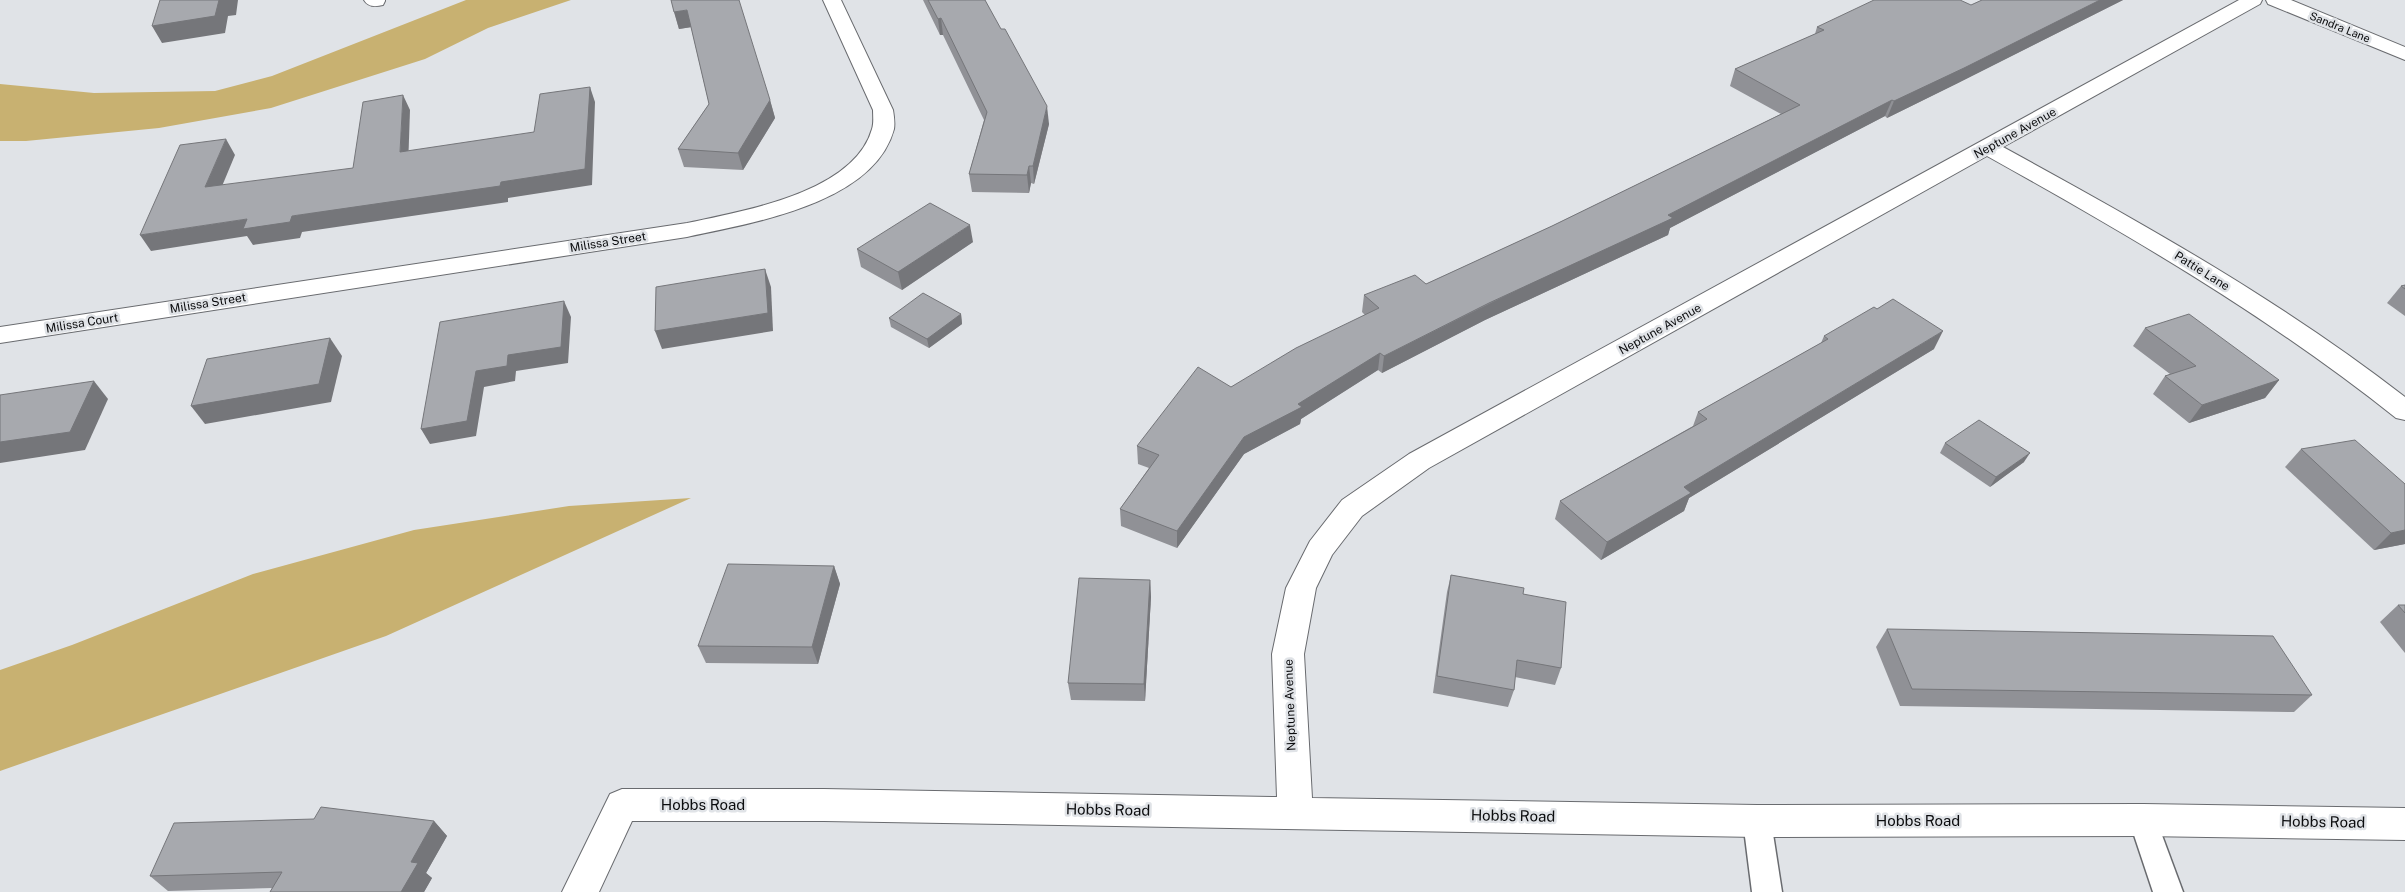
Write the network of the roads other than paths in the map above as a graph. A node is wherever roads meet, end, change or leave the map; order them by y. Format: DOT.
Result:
graph roads {
  1 [pos="832,0"];
  2 [pos="2253,0"];
  3 [pos="2275,0"];
  4 [pos="2405,54"];
  5 [pos="1988,148"];
  6 [pos="164,310"];
  7 [pos="0,335"];
  8 [pos="2405,411"];
  9 [pos="1295,812"];
  10 [pos="2143,820"];
  11 [pos="1758,821"];
  12 [pos="2405,824"];
  13 [pos="580,892"];
  14 [pos="1767,892"];
  15 [pos="2168,892"];
  1 -- 6 [label="street, Milissa Street"];
  2 -- 5 [label="street, Neptune Avenue"];
  3 -- 4 [label="street, Sandra Lane"];
  5 -- 8 [label="street, Pattie Lane"];
  5 -- 9 [label="street, Neptune Avenue"];
  6 -- 7 [label="street, Milissa Court"];
  9 -- 11 [label="street, Hobbs Road"];
  9 -- 13 [label="street, Hobbs Road"];
  10 -- 11 [label="street, Hobbs Road"];
  10 -- 12 [label="street, Hobbs Road"];
  10 -- 15 [label="lane"];
  11 -- 14 [label="lane"];
}
